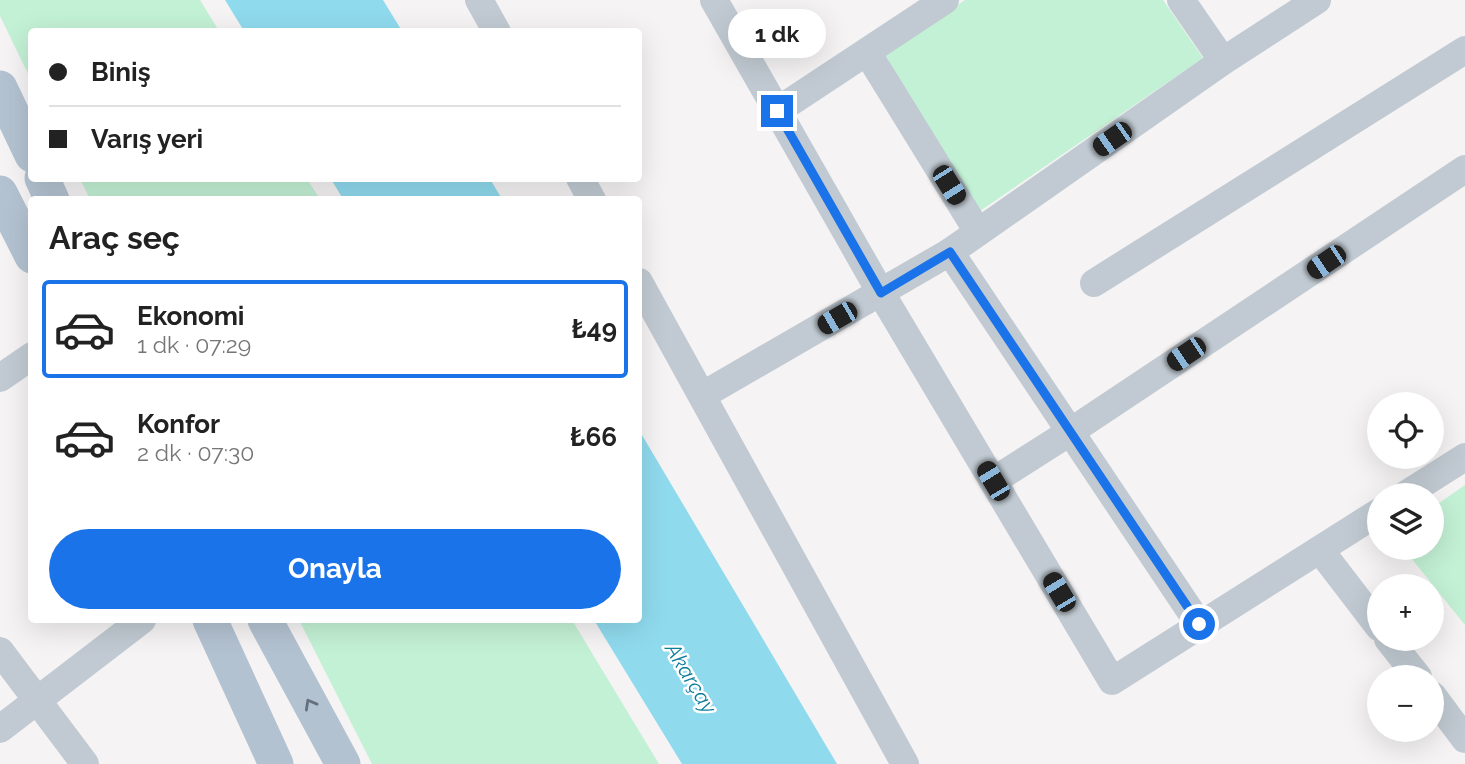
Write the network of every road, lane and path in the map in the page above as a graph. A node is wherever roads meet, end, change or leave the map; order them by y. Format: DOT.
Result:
graph roads {
  1 [pos="714,0"];
  2 [pos="945,0"];
  3 [pos="1181,0"];
  4 [pos="1317,0"];
  5 [pos="483,1"];
  6 [pos="495,28"];
  7 [pos="1465,50"];
  8 [pos="867,51"];
  9 [pos="1223,61"];
  10 [pos="0,88"];
  11 [pos="777,111"];
  12 [pos="28,147"];
  13 [pos="1465,169"];
  14 [pos="0,193"];
  15 [pos="978,232"];
  16 [pos="28,248"];
  17 [pos="950,252"];
  18 [pos="1094,283"];
  19 [pos="642,287"];
  20 [pos="881,293"];
  21 [pos="28,359"];
  22 [pos="0,378"];
  23 [pos="703,395"];
  24 [pos="1070,432"];
  25 [pos="1465,457"];
  26 [pos="993,481"];
  27 [pos="1424,483"];
  28 [pos="1367,520"];
  29 [pos="1320,550"];
  30 [pos="1367,611"];
  31 [pos="138,623"];
  32 [pos="211,623"];
  33 [pos="267,623"];
  34 [pos="1199,624"];
  35 [pos="0,651"];
  36 [pos="1397,651"];
  37 [pos="1409,665"];
  38 [pos="36,700"];
  39 [pos="1444,711"];
  40 [pos="0,729"];
  41 [pos="1465,739"];
  42 [pos="85,764"];
  43 [pos="276,764"];
  44 [pos="343,764"];
  45 [pos="905,764"];
  1 -- 11 [label="street"];
  2 -- 8 [label="street"];
  3 -- 9 [label="street"];
  4 -- 9 [label="street"];
  5 -- 6 [label="street"];
  7 -- 18 [label="street"];
  8 -- 11 [label="street"];
  8 -- 15 [label="street"];
  9 -- 15 [label="street"];
  10 -- 12 [label="main road"];
  11 -- 20 [label="street"];
  13 -- 24 [label="street"];
  14 -- 16 [label="main road"];
  15 -- 17 [label="street"];
  17 -- 20 [label="street"];
  17 -- 24 [label="street"];
  19 -- 23 [label="street"];
  20 -- 23 [label="street"];
  20 -- 26 [label="street"];
  21 -- 22 [label="street"];
  23 -- 45 [label="street"];
  24 -- 26 [label="street"];
  24 -- 34 [label="street"];
  25 -- 27 [label="street"];
  26 -- 34 [label="street"];
  28 -- 29 [label="street"];
  29 -- 30 [label="street"];
  29 -- 34 [label="street"];
  31 -- 38 [label="street"];
  32 -- 43 [label="main road"];
  44 -- 33 [label="main road, one-way"];
  35 -- 38 [label="street"];
  36 -- 37 [label="street"];
  38 -- 40 [label="street"];
  38 -- 42 [label="street"];
  39 -- 41 [label="street"];
}
